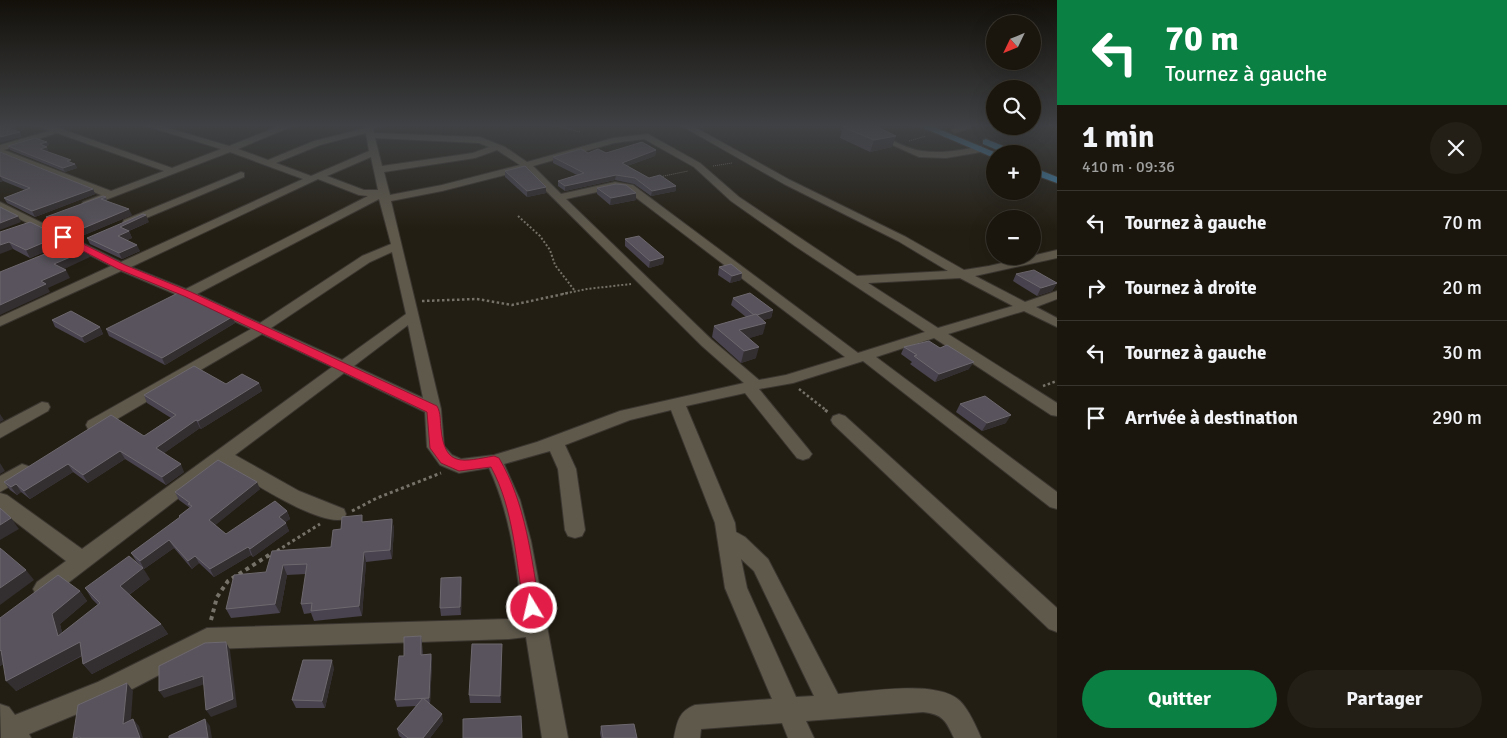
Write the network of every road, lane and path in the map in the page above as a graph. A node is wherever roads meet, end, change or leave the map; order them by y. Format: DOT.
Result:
graph roads {
  1 [pos="25,159"];
  2 [pos="139,159"];
  3 [pos="202,159"];
  4 [pos="259,159"];
  5 [pos="277,159"];
  6 [pos="357,159"];
  7 [pos="376,159"];
  8 [pos="446,159"];
  9 [pos="517,159"];
  10 [pos="550,159"];
  11 [pos="686,159"];
  12 [pos="747,160"];
  13 [pos="268,163"];
  14 [pos="1041,164"];
  15 [pos="527,166"];
  16 [pos="701,168"];
  17 [pos="378,170"];
  18 [pos="1057,170"];
  19 [pos="173,171"];
  20 [pos="1041,174"];
  21 [pos="240,175"];
  22 [pos="314,178"];
  23 [pos="652,179"];
  24 [pos="1057,180"];
  25 [pos="111,195"];
  26 [pos="383,196"];
  27 [pos="559,197"];
  28 [pos="0,205"];
  29 [pos="74,209"];
  30 [pos="518,216"];
  31 [pos="41,221"];
  32 [pos="122,225"];
  33 [pos="18,229"];
  34 [pos="81,242"];
  35 [pos="396,246"];
  36 [pos="60,251"];
  37 [pos="1057,254"];
  38 [pos="121,267"];
  39 [pos="962,274"];
  40 [pos="856,280"];
  41 [pos="647,283"];
  42 [pos="576,291"];
  43 [pos="187,294"];
  44 [pos="1057,295"];
  45 [pos="410,301"];
  46 [pos="1027,306"];
  47 [pos="412,316"];
  48 [pos="0,322"];
  49 [pos="1057,323"];
  50 [pos="259,330"];
  51 [pos="939,332"];
  52 [pos="861,358"];
  53 [pos="341,368"];
  54 [pos="788,380"];
  55 [pos="752,386"];
  56 [pos="677,404"];
  57 [pos="42,407"];
  58 [pos="433,409"];
  59 [pos="1057,411"];
  60 [pos="839,420"];
  61 [pos="0,432"];
  62 [pos="82,433"];
  63 [pos="555,442"];
  64 [pos="803,454"];
  65 [pos="222,455"];
  66 [pos="494,461"];
  67 [pos="33,464"];
  68 [pos="459,466"];
  69 [pos="0,485"];
  70 [pos="0,500"];
  71 [pos="1057,502"];
  72 [pos="337,514"];
  73 [pos="574,530"];
  74 [pos="726,536"];
  75 [pos="82,561"];
  76 [pos="27,601"];
  77 [pos="1057,622"];
  78 [pos="535,625"];
  79 [pos="207,639"];
  80 [pos="832,707"];
  81 [pos="788,710"];
  82 [pos="10,728"];
  83 [pos="555,738"];
  84 [pos="687,738"];
  85 [pos="801,738"];
  86 [pos="968,738"];
  1 -- 25 [label="street"];
  2 -- 19 [label="street"];
  3 -- 19 [label="street"];
  4 -- 13 [label="street"];
  5 -- 13 [label="street"];
  6 -- 22 [label="street"];
  7 -- 17 [label="street"];
  8 -- 17 [label="street"];
  9 -- 15 [label="street"];
  10 -- 15 [label="street"];
  11 -- 16 [label="street"];
  12 -- 16 [label="path"];
  12 -- 39 [label="street"];
  13 -- 22 [label="street"];
  14 -- 18 [label="main road"];
  15 -- 26 [label="street"];
  15 -- 27 [label="street"];
  16 -- 23 [label="path"];
  16 -- 40 [label="street"];
  17 -- 26 [label="street"];
  19 -- 25 [label="street"];
  20 -- 24 [label="main road"];
  21 -- 32 [label="street"];
  22 -- 26 [label="street"];
  22 -- 38 [label="street"];
  25 -- 29 [label="street"];
  26 -- 35 [label="street"];
  26 -- 43 [label="street"];
  27 -- 41 [label="street"];
  27 -- 52 [label="street"];
  28 -- 31 [label="street"];
  30 -- 42 [label="path"];
  31 -- 33 [label="street"];
  31 -- 34 [label="street"];
  34 -- 36 [label="street"];
  34 -- 38 [label="street"];
  35 -- 45 [label="street"];
  35 -- 50 [label="street"];
  37 -- 39 [label="street"];
  38 -- 43 [label="street"];
  38 -- 48 [label="street"];
  39 -- 40 [label="street"];
  39 -- 46 [label="street"];
  40 -- 51 [label="street"];
  41 -- 42 [label="path"];
  41 -- 55 [label="street"];
  42 -- 45 [label="path"];
  43 -- 50 [label="street"];
  44 -- 46 [label="street"];
  45 -- 47 [label="street"];
  46 -- 49 [label="street"];
  46 -- 51 [label="street"];
  47 -- 53 [label="street"];
  47 -- 58 [label="street"];
  50 -- 53 [label="street"];
  50 -- 62 [label="street"];
  51 -- 52 [label="street"];
  51 -- 59 [label="street"];
  52 -- 54 [label="street"];
  52 -- 71 [label="street"];
  53 -- 58 [label="street"];
  53 -- 65 [label="street"];
  54 -- 55 [label="street"];
  54 -- 60 [label="path"];
  55 -- 56 [label="street"];
  55 -- 64 [label="street"];
  56 -- 63 [label="street"];
  56 -- 74 [label="street"];
  57 -- 61 [label="street"];
  58 -- 68 [label="street"];
  60 -- 77 [label="street"];
  63 -- 66 [label="street"];
  63 -- 73 [label="street"];
  65 -- 72 [label="street"];
  65 -- 75 [label="street"];
  66 -- 68 [label="street"];
  66 -- 78 [label="street"];
  67 -- 69 [label="street"];
  68 -- 72 [label="path"];
  70 -- 75 [label="street"];
  72 -- 79 [label="path"];
  74 -- 80 [label="street"];
  74 -- 81 [label="street"];
  75 -- 76 [label="street"];
  78 -- 79 [label="street"];
  78 -- 83 [label="street"];
  79 -- 82 [label="street"];
  80 -- 81 [label="street"];
  80 -- 86 [label="street"];
  81 -- 84 [label="street"];
  81 -- 85 [label="street"];
}
